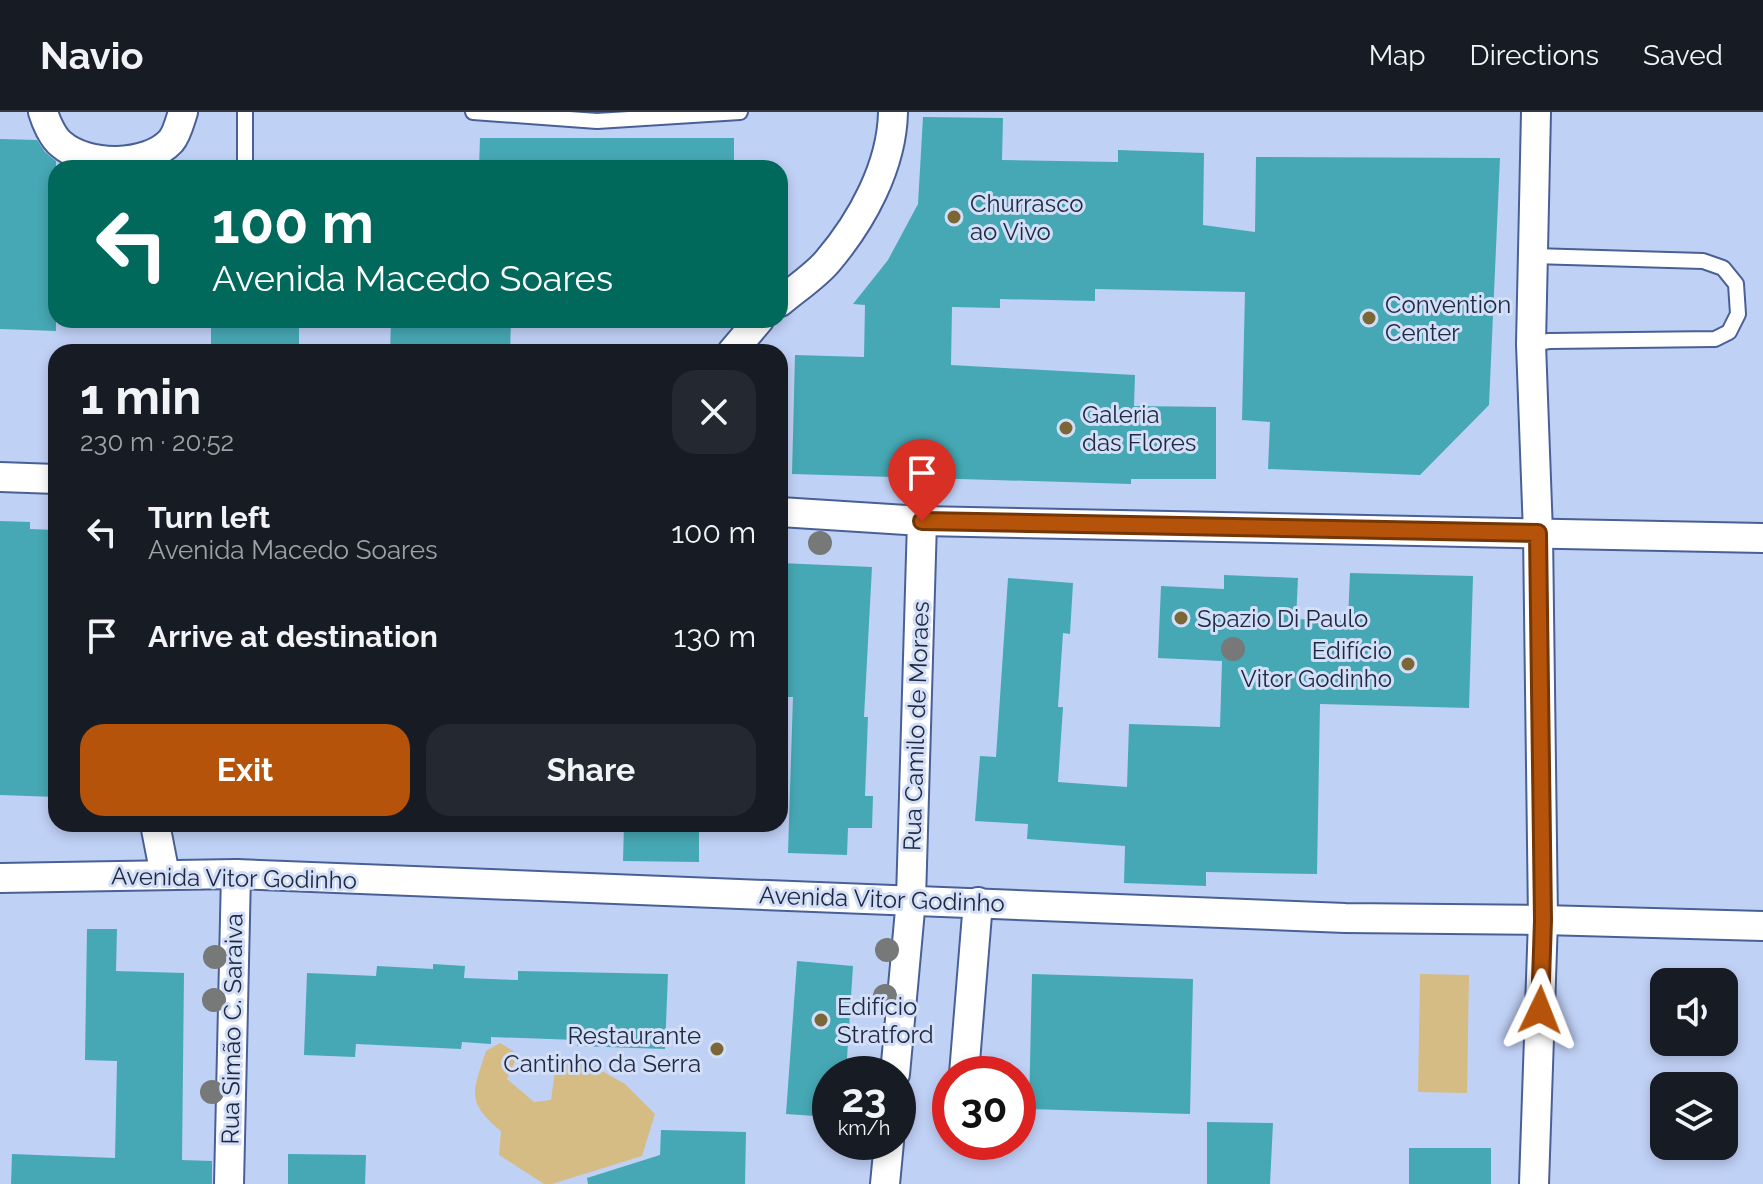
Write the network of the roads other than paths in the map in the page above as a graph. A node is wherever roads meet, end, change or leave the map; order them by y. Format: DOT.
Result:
graph roads {
  1 [pos="43,112"];
  2 [pos="183,112"];
  3 [pos="245,112"];
  4 [pos="473,112"];
  5 [pos="740,112"];
  6 [pos="893,112"];
  7 [pos="1536,112"];
  8 [pos="245,160"];
  9 [pos="1533,256"];
  10 [pos="788,295"];
  11 [pos="752,328"];
  12 [pos="739,344"];
  13 [pos="1531,344"];
  14 [pos="0,477"];
  15 [pos="48,479"];
  16 [pos="788,513"];
  17 [pos="922,521"];
  18 [pos="1538,533"];
  19 [pos="1763,538"];
  20 [pos="157,832"];
  21 [pos="236,874"];
  22 [pos="165,875"];
  23 [pos="0,878"];
  24 [pos="911,899"];
  25 [pos="978,902"];
  26 [pos="1543,920"];
  27 [pos="1763,926"];
  28 [pos="897,1056"];
  29 [pos="965,1056"];
  30 [pos="887,1160"];
  31 [pos="229,1184"];
  32 [pos="885,1184"];
  33 [pos="1534,1184"];
  1 -- 2 [label="street"];
  3 -- 8 [label="lane"];
  4 -- 5 [label="lane"];
  6 -- 10 [label="street"];
  7 -- 9 [label="street"];
  9 -- 13 [label="street"];
  9 -- 13 [label="lane"];
  11 -- 12 [label="street"];
  13 -- 18 [label="street"];
  14 -- 15 [label="street"];
  16 -- 17 [label="street"];
  17 -- 18 [label="street"];
  17 -- 24 [label="street, Rua Camilo de Moraes"];
  18 -- 19 [label="street"];
  18 -- 26 [label="street"];
  20 -- 22 [label="street"];
  21 -- 22 [label="street, Avenida Vitor Godinho"];
  21 -- 24 [label="street, Avenida Vitor Godinho"];
  21 -- 31 [label="street, Rua Simão C. Saraiva"];
  22 -- 23 [label="street, Avenida Vitor Godinho"];
  24 -- 25 [label="street, Avenida Vitor Godinho"];
  24 -- 28 [label="street, Rua Camilo de Moraes"];
  25 -- 26 [label="street, Avenida Vitor Godinho"];
  25 -- 29 [label="street"];
  26 -- 27 [label="street, Avenida Vitor Godinho"];
  26 -- 33 [label="street"];
  30 -- 32 [label="street"];
}
